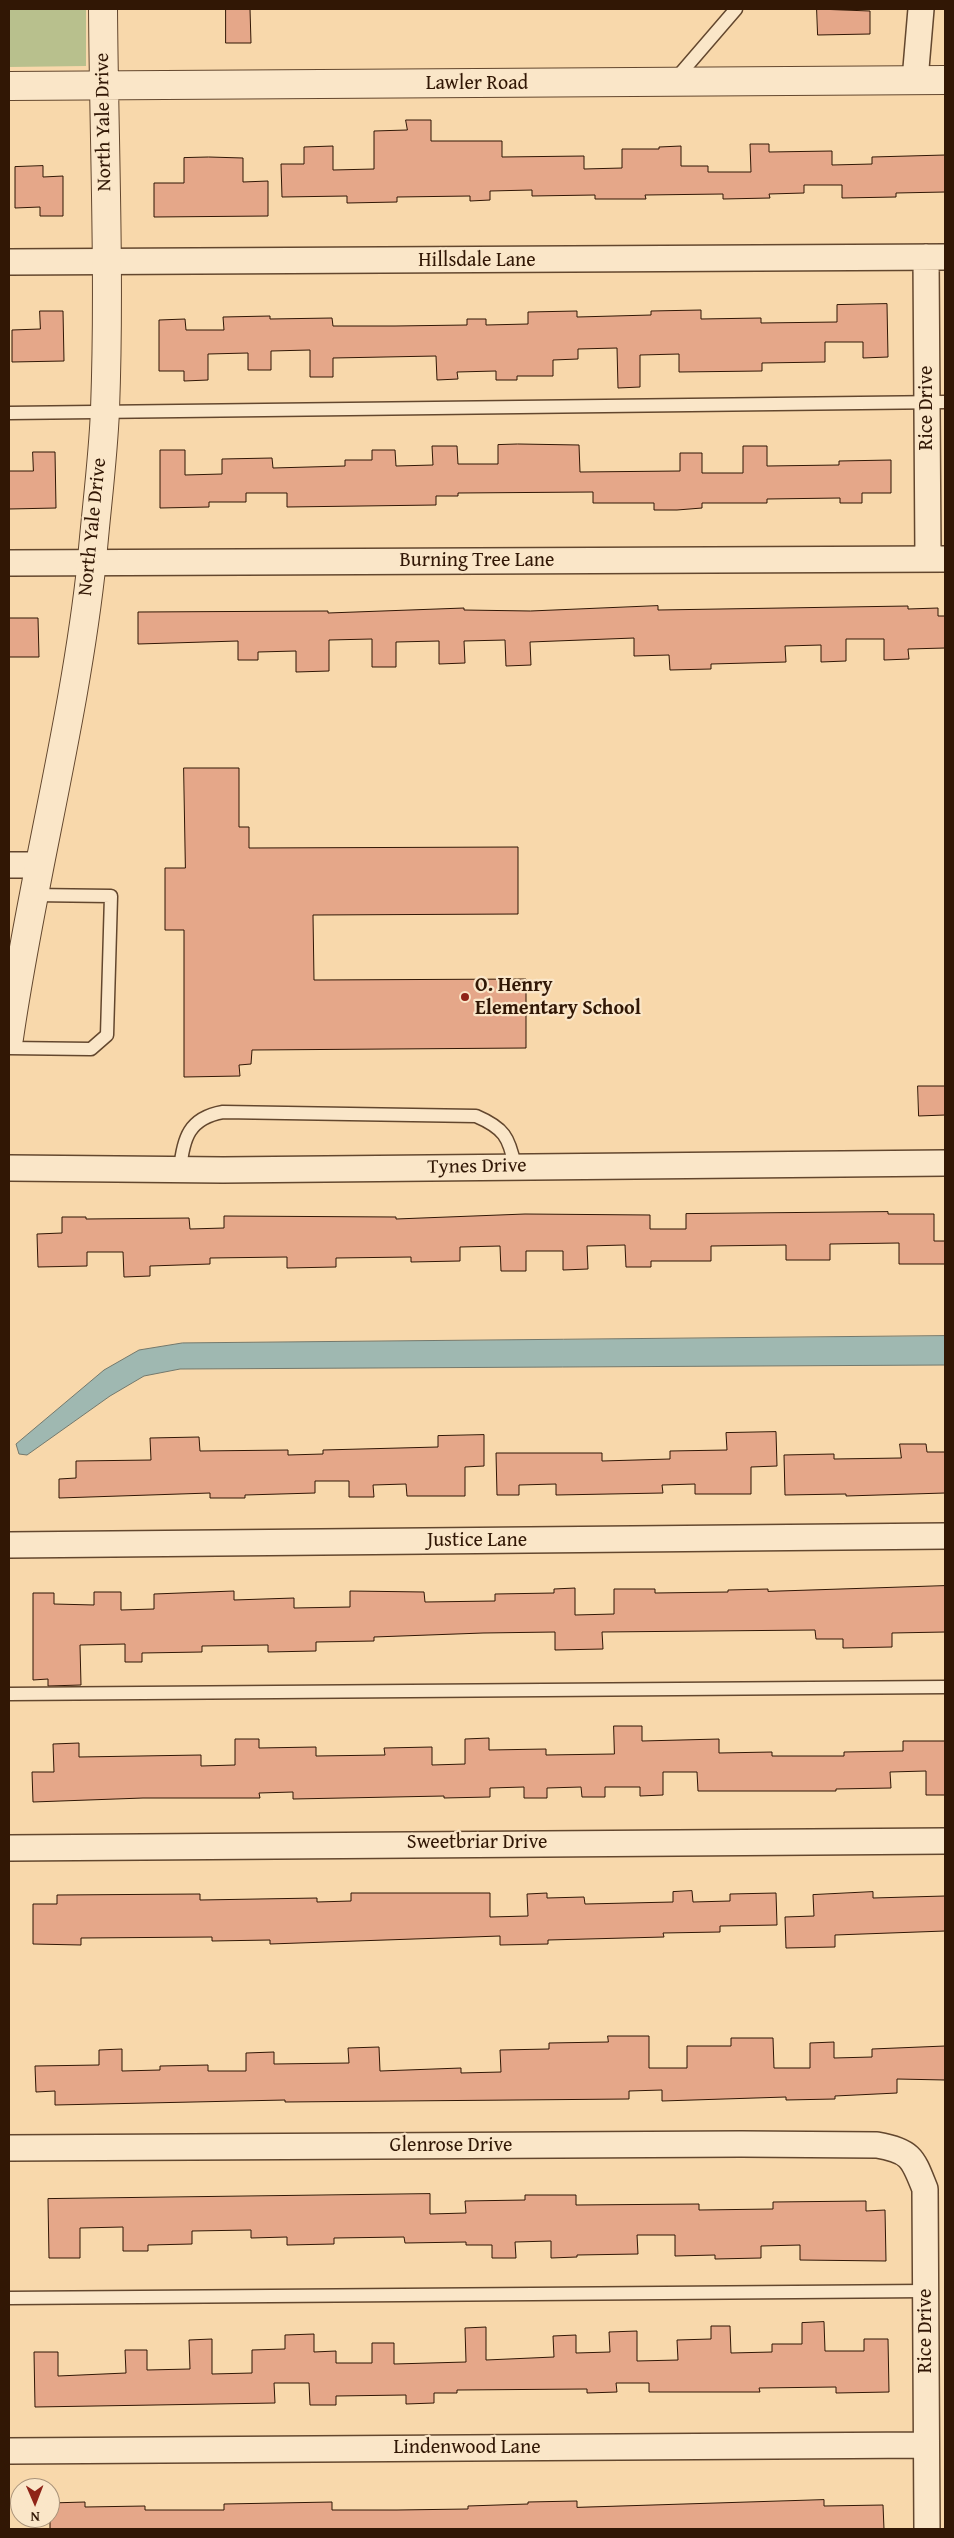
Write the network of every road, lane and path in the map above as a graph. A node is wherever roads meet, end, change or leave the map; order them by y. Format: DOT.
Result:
graph roads {
  1 [pos="103,9"];
  2 [pos="736,9"];
  3 [pos="921,9"];
  4 [pos="915,80"];
  5 [pos="945,80"];
  6 [pos="673,83"];
  7 [pos="103,84"];
  8 [pos="9,86"];
  9 [pos="936,257"];
  10 [pos="106,261"];
  11 [pos="9,262"];
  12 [pos="936,402"];
  13 [pos="105,411"];
  14 [pos="9,413"];
  15 [pos="936,559"];
  16 [pos="9,563"];
  17 [pos="91,563"];
  18 [pos="9,865"];
  19 [pos="38,866"];
  20 [pos="33,894"];
  21 [pos="10,1023"];
  22 [pos="9,1048"];
  23 [pos="945,1163"];
  24 [pos="515,1166"];
  25 [pos="9,1168"];
  26 [pos="180,1170"];
  27 [pos="945,1536"];
  28 [pos="9,1545"];
  29 [pos="945,1686"];
  30 [pos="9,1694"];
  31 [pos="945,1841"];
  32 [pos="9,1848"];
  33 [pos="9,2148"];
  34 [pos="893,2148"];
  35 [pos="926,2291"];
  36 [pos="9,2298"];
  37 [pos="926,2445"];
  38 [pos="9,2451"];
  39 [pos="927,2529"];
  1 -- 7 [label="street, North Yale Drive"];
  2 -- 6 [label="lane"];
  3 -- 4 [label="street"];
  4 -- 5 [label="street, Lawler Road"];
  4 -- 6 [label="street, Lawler Road"];
  6 -- 7 [label="street, Lawler Road"];
  7 -- 8 [label="street, Lawler Road"];
  7 -- 10 [label="street, North Yale Drive"];
  9 -- 10 [label="street, Hillsdale Lane"];
  9 -- 12 [label="street, Rice Drive"];
  10 -- 11 [label="street, Hillsdale Lane"];
  10 -- 13 [label="street, North Yale Drive"];
  12 -- 13 [label="lane"];
  12 -- 15 [label="street, Rice Drive"];
  13 -- 14 [label="lane"];
  13 -- 17 [label="street, North Yale Drive"];
  15 -- 17 [label="street, Burning Tree Lane"];
  16 -- 17 [label="street, Burning Tree Lane"];
  17 -- 19 [label="street, North Yale Drive"];
  18 -- 19 [label="street"];
  19 -- 20 [label="street, North Yale Drive"];
  20 -- 21 [label="street, North Yale Drive"];
  20 -- 22 [label="lane"];
  23 -- 24 [label="street, Tynes Drive"];
  24 -- 26 [label="street, Tynes Drive"];
  24 -- 26 [label="lane"];
  25 -- 26 [label="street, Tynes Drive"];
  27 -- 28 [label="street, Justice Lane"];
  29 -- 30 [label="lane"];
  31 -- 32 [label="street, Sweetbriar Drive"];
  33 -- 34 [label="street, Glenrose Drive"];
  34 -- 35 [label="street, Rice Drive"];
  35 -- 36 [label="lane"];
  35 -- 37 [label="street, Rice Drive"];
  37 -- 38 [label="street, Lindenwood Lane"];
  37 -- 39 [label="street, Rice Drive"];
}
